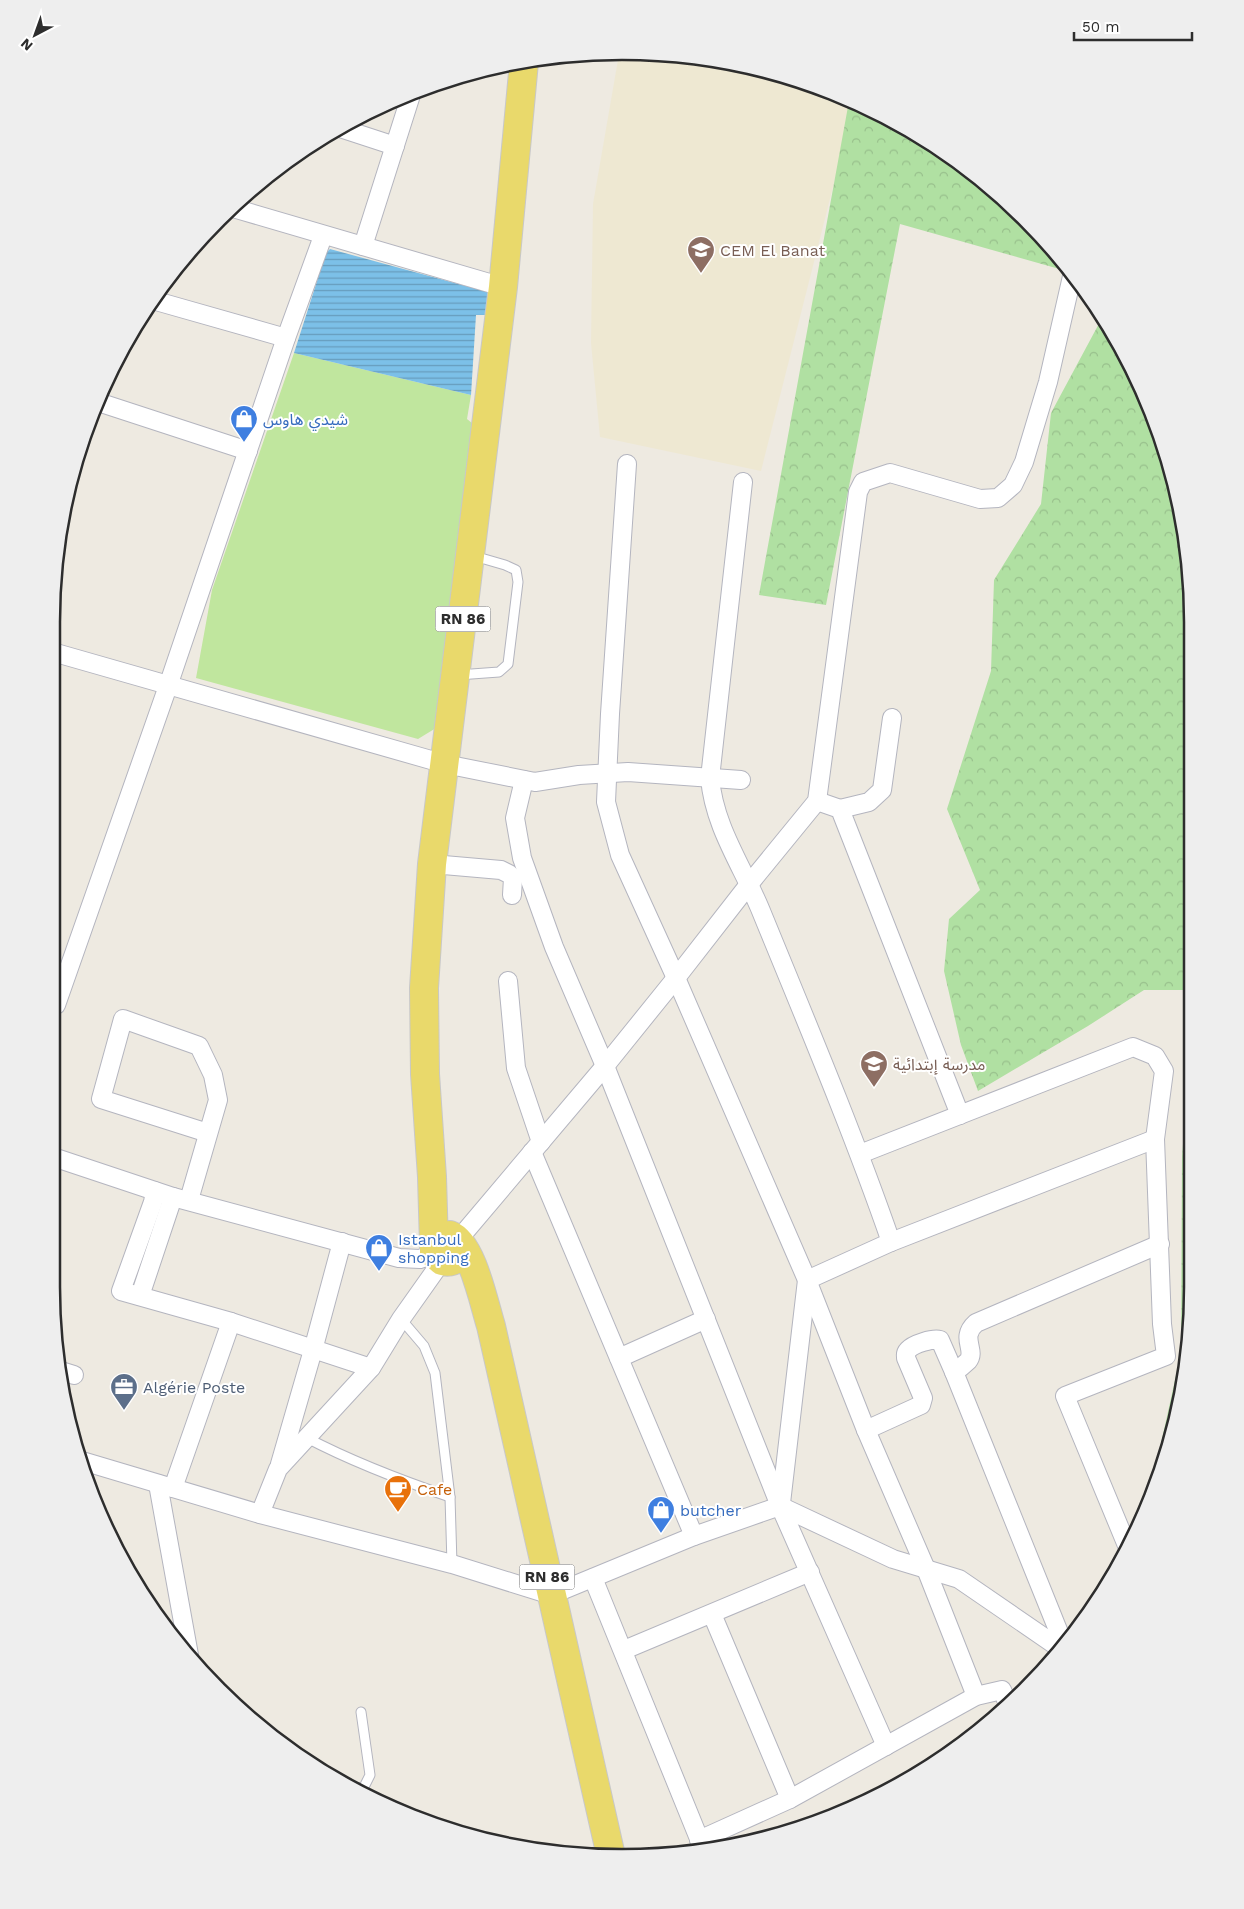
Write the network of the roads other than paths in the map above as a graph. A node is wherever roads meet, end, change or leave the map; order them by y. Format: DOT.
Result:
graph roads {
  1 [pos="523,69"];
  2 [pos="408,102"];
  3 [pos="349,131"];
  4 [pos="395,146"];
  5 [pos="240,210"];
  6 [pos="323,236"];
  7 [pos="363,246"];
  8 [pos="1070,283"];
  9 [pos="503,287"];
  10 [pos="160,302"];
  11 [pos="286,338"];
  12 [pos="104,404"];
  13 [pos="248,451"];
  14 [pos="627,464"];
  15 [pos="743,482"];
  16 [pos="470,556"];
  17 [pos="60,654"];
  18 [pos="456,676"];
  19 [pos="168,686"];
  20 [pos="892,718"];
  21 [pos="445,764"];
  22 [pos="607,773"];
  23 [pos="710,778"];
  24 [pos="524,780"];
  25 [pos="741,780"];
  26 [pos="817,801"];
  27 [pos="840,808"];
  28 [pos="432,864"];
  29 [pos="750,883"];
  30 [pos="512,894"];
  31 [pos="676,978"];
  32 [pos="508,981"];
  33 [pos="60,994"];
  34 [pos="605,1066"];
  35 [pos="960,1114"];
  36 [pos="208,1133"];
  37 [pos="1156,1139"];
  38 [pos="537,1147"];
  39 [pos="860,1154"];
  40 [pos="60,1159"];
  41 [pos="155,1191"];
  42 [pos="181,1199"];
  43 [pos="342,1242"];
  44 [pos="891,1242"];
  45 [pos="1160,1244"];
  46 [pos="448,1249"];
  47 [pos="807,1280"];
  48 [pos="140,1296"];
  49 [pos="401,1319"];
  50 [pos="706,1319"];
  51 [pos="231,1322"];
  52 [pos="313,1350"];
  53 [pos="619,1358"];
  54 [pos="371,1368"];
  55 [pos="954,1372"];
  56 [pos="866,1430"];
  57 [pos="307,1438"];
  58 [pos="88,1463"];
  59 [pos="278,1469"];
  60 [pos="166,1486"];
  61 [pos="450,1497"];
  62 [pos="780,1506"];
  63 [pos="260,1514"];
  64 [pos="694,1536"];
  65 [pos="1124,1539"];
  66 [pos="452,1564"];
  67 [pos="926,1569"];
  68 [pos="810,1572"];
  69 [pos="593,1578"];
  70 [pos="551,1594"];
  71 [pos="712,1614"];
  72 [pos="1061,1638"];
  73 [pos="187,1643"];
  74 [pos="1055,1645"];
  75 [pos="624,1650"];
  76 [pos="976,1696"];
  77 [pos="1005,1698"];
  78 [pos="361,1712"];
  79 [pos="886,1746"];
  80 [pos="364,1786"];
  81 [pos="790,1799"];
  82 [pos="709,1842"];
  83 [pos="700,1843"];
  84 [pos="609,1849"];
  1 -- 9 [label="main road, RN 86"];
  2 -- 4 [label="street"];
  3 -- 4 [label="street"];
  4 -- 7 [label="street"];
  5 -- 6 [label="street"];
  6 -- 7 [label="street"];
  6 -- 11 [label="street"];
  7 -- 9 [label="street"];
  8 -- 26 [label="street"];
  9 -- 16 [label="main road, RN 86"];
  10 -- 11 [label="street"];
  11 -- 13 [label="street"];
  12 -- 13 [label="street"];
  13 -- 19 [label="street"];
  14 -- 22 [label="street"];
  15 -- 23 [label="street"];
  16 -- 18 [label="main road, RN 86"];
  16 -- 18 [label="lane"];
  17 -- 19 [label="street"];
  18 -- 21 [label="main road, RN 86"];
  19 -- 21 [label="street"];
  19 -- 33 [label="street"];
  20 -- 27 [label="street"];
  21 -- 24 [label="street"];
  21 -- 28 [label="main road, RN 86"];
  22 -- 23 [label="street"];
  22 -- 24 [label="street"];
  22 -- 31 [label="street"];
  23 -- 25 [label="street"];
  23 -- 29 [label="street"];
  24 -- 34 [label="street"];
  26 -- 27 [label="street"];
  26 -- 29 [label="street"];
  27 -- 35 [label="street"];
  28 -- 30 [label="street"];
  28 -- 46 [label="main road, RN 86"];
  29 -- 31 [label="street"];
  29 -- 39 [label="street"];
  31 -- 34 [label="street"];
  31 -- 47 [label="street"];
  32 -- 38 [label="street"];
  34 -- 38 [label="street"];
  34 -- 50 [label="street"];
  35 -- 37 [label="street"];
  35 -- 39 [label="street"];
  36 -- 36 [label="street"];
  36 -- 42 [label="street"];
  37 -- 44 [label="street"];
  37 -- 45 [label="street"];
  38 -- 46 [label="street"];
  38 -- 53 [label="street"];
  39 -- 44 [label="street"];
  40 -- 41 [label="street"];
  41 -- 42 [label="street"];
  41 -- 48 [label="street"];
  42 -- 43 [label="street"];
  42 -- 48 [label="street"];
  43 -- 46 [label="street"];
  43 -- 52 [label="street"];
  44 -- 47 [label="street"];
  45 -- 55 [label="street"];
  45 -- 65 [label="street"];
  46 -- 49 [label="street"];
  46 -- 70 [label="main road, RN 86"];
  47 -- 56 [label="street"];
  47 -- 62 [label="street"];
  48 -- 51 [label="street"];
  49 -- 54 [label="street"];
  49 -- 61 [label="lane"];
  50 -- 53 [label="street"];
  50 -- 62 [label="street"];
  51 -- 52 [label="street"];
  51 -- 60 [label="street"];
  52 -- 54 [label="street"];
  52 -- 59 [label="street"];
  53 -- 64 [label="street"];
  54 -- 57 [label="street"];
  55 -- 56 [label="street"];
  55 -- 72 [label="street"];
  56 -- 67 [label="street"];
  57 -- 59 [label="street"];
  57 -- 61 [label="lane"];
  58 -- 60 [label="street"];
  59 -- 63 [label="street"];
  60 -- 63 [label="street"];
  60 -- 73 [label="street"];
  61 -- 66 [label="lane"];
  62 -- 64 [label="street"];
  62 -- 67 [label="street"];
  62 -- 68 [label="street"];
  63 -- 66 [label="street"];
  64 -- 69 [label="street"];
  66 -- 70 [label="street"];
  67 -- 74 [label="street"];
  67 -- 76 [label="street"];
  68 -- 71 [label="street"];
  68 -- 79 [label="street"];
  69 -- 70 [label="street"];
  69 -- 75 [label="street"];
  70 -- 84 [label="main road, RN 86"];
  71 -- 75 [label="street"];
  71 -- 81 [label="street"];
  75 -- 83 [label="street"];
  76 -- 77 [label="street"];
  76 -- 79 [label="street"];
  78 -- 80 [label="lane"];
  79 -- 81 [label="street"];
  81 -- 82 [label="street"];
}
